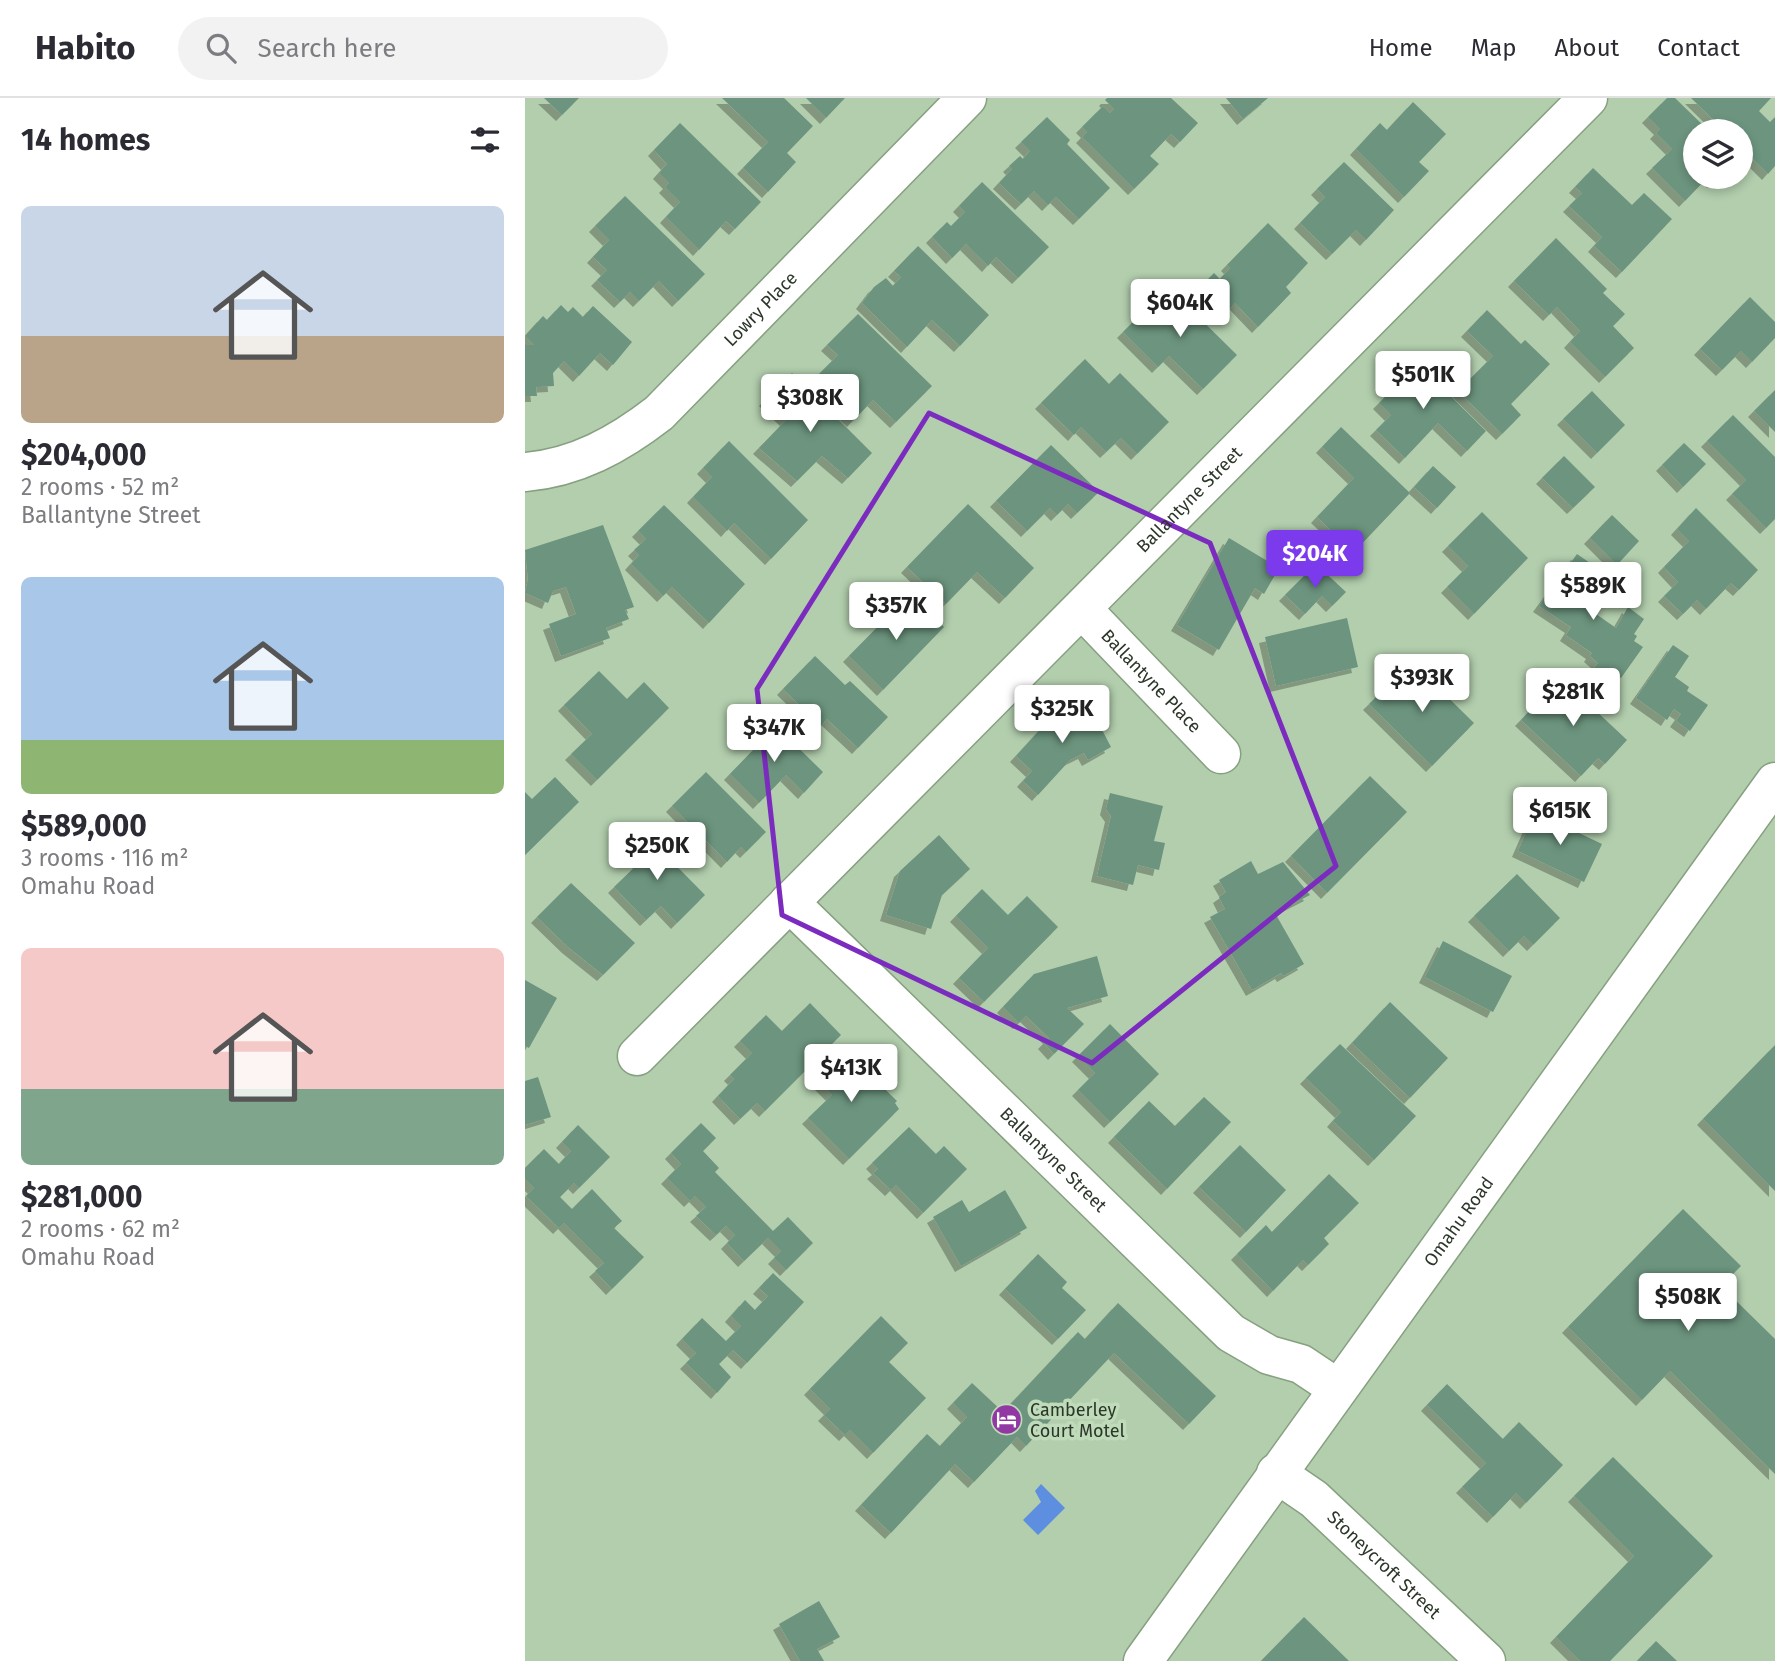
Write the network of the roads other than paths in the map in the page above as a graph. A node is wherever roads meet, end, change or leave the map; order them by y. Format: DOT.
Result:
graph roads {
  1 [pos="967,98"];
  2 [pos="1588,98"];
  3 [pos="525,472"];
  4 [pos="1082,610"];
  5 [pos="1221,754"];
  6 [pos="1775,782"];
  7 [pos="789,902"];
  8 [pos="638,1056"];
  9 [pos="1337,1388"];
  10 [pos="1276,1473"];
  11 [pos="1143,1661"];
  12 [pos="1486,1661"];
  1 -- 3 [label="street, Lowry Place"];
  2 -- 4 [label="street, Ballantyne Street"];
  4 -- 5 [label="street, Ballantyne Place"];
  4 -- 7 [label="street, Ballantyne Street"];
  6 -- 9 [label="street, Omahu Road"];
  7 -- 8 [label="street, Ballantyne Street"];
  7 -- 9 [label="street, Ballantyne Street"];
  9 -- 10 [label="street, Omahu Road"];
  10 -- 11 [label="street, Omahu Road"];
  10 -- 12 [label="street, Stoneycroft Street"];
}
